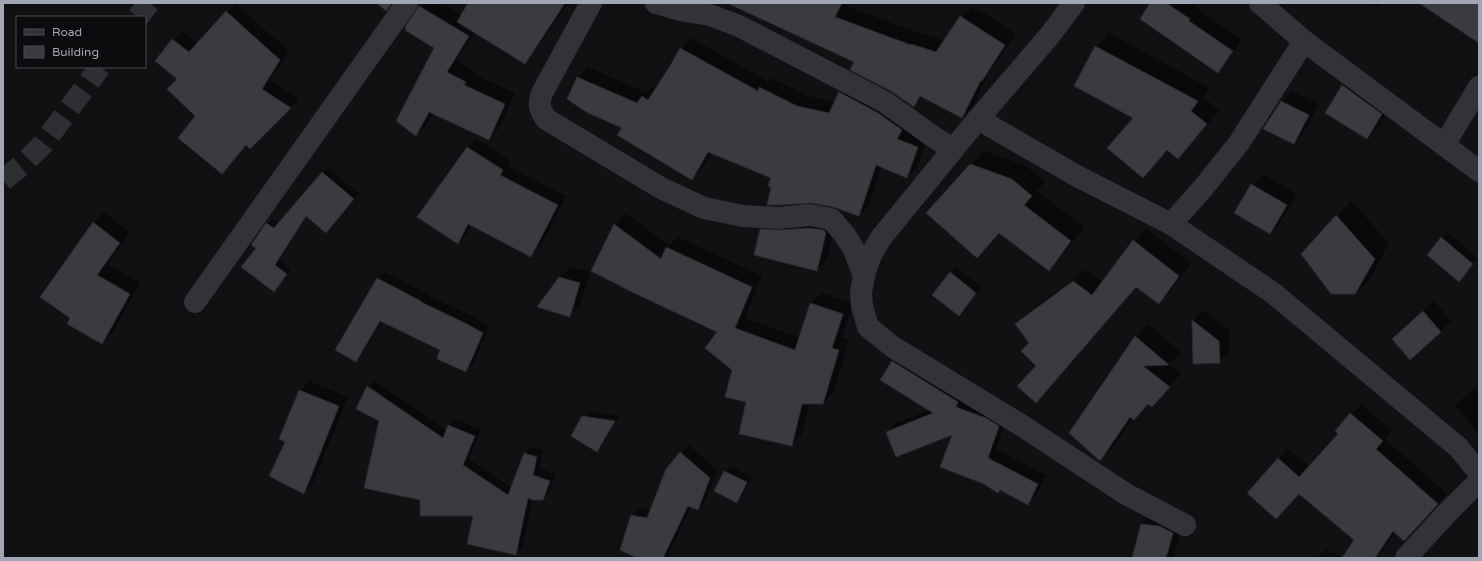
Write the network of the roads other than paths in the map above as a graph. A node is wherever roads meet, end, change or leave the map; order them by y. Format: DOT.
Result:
graph roads {
  1 [pos="407,3"];
  2 [pos="591,3"];
  3 [pos="656,3"];
  4 [pos="1074,3"];
  5 [pos="1260,3"];
  6 [pos="1304,41"];
  7 [pos="1479,87"];
  8 [pos="978,119"];
  9 [pos="1444,145"];
  10 [pos="954,148"];
  11 [pos="1479,170"];
  12 [pos="1171,224"];
  13 [pos="864,276"];
  14 [pos="195,302"];
  15 [pos="1479,473"];
  16 [pos="1479,481"];
  17 [pos="1185,525"];
  18 [pos="1406,558"];
  1 -- 14 [label="street"];
  2 -- 13 [label="street"];
  3 -- 10 [label="street"];
  4 -- 8 [label="street"];
  5 -- 6 [label="street"];
  6 -- 9 [label="street"];
  6 -- 12 [label="street"];
  7 -- 9 [label="street"];
  8 -- 10 [label="street"];
  8 -- 12 [label="street"];
  9 -- 11 [label="street"];
  10 -- 13 [label="street"];
  12 -- 15 [label="street"];
  13 -- 17 [label="street"];
  16 -- 18 [label="street"];
}
